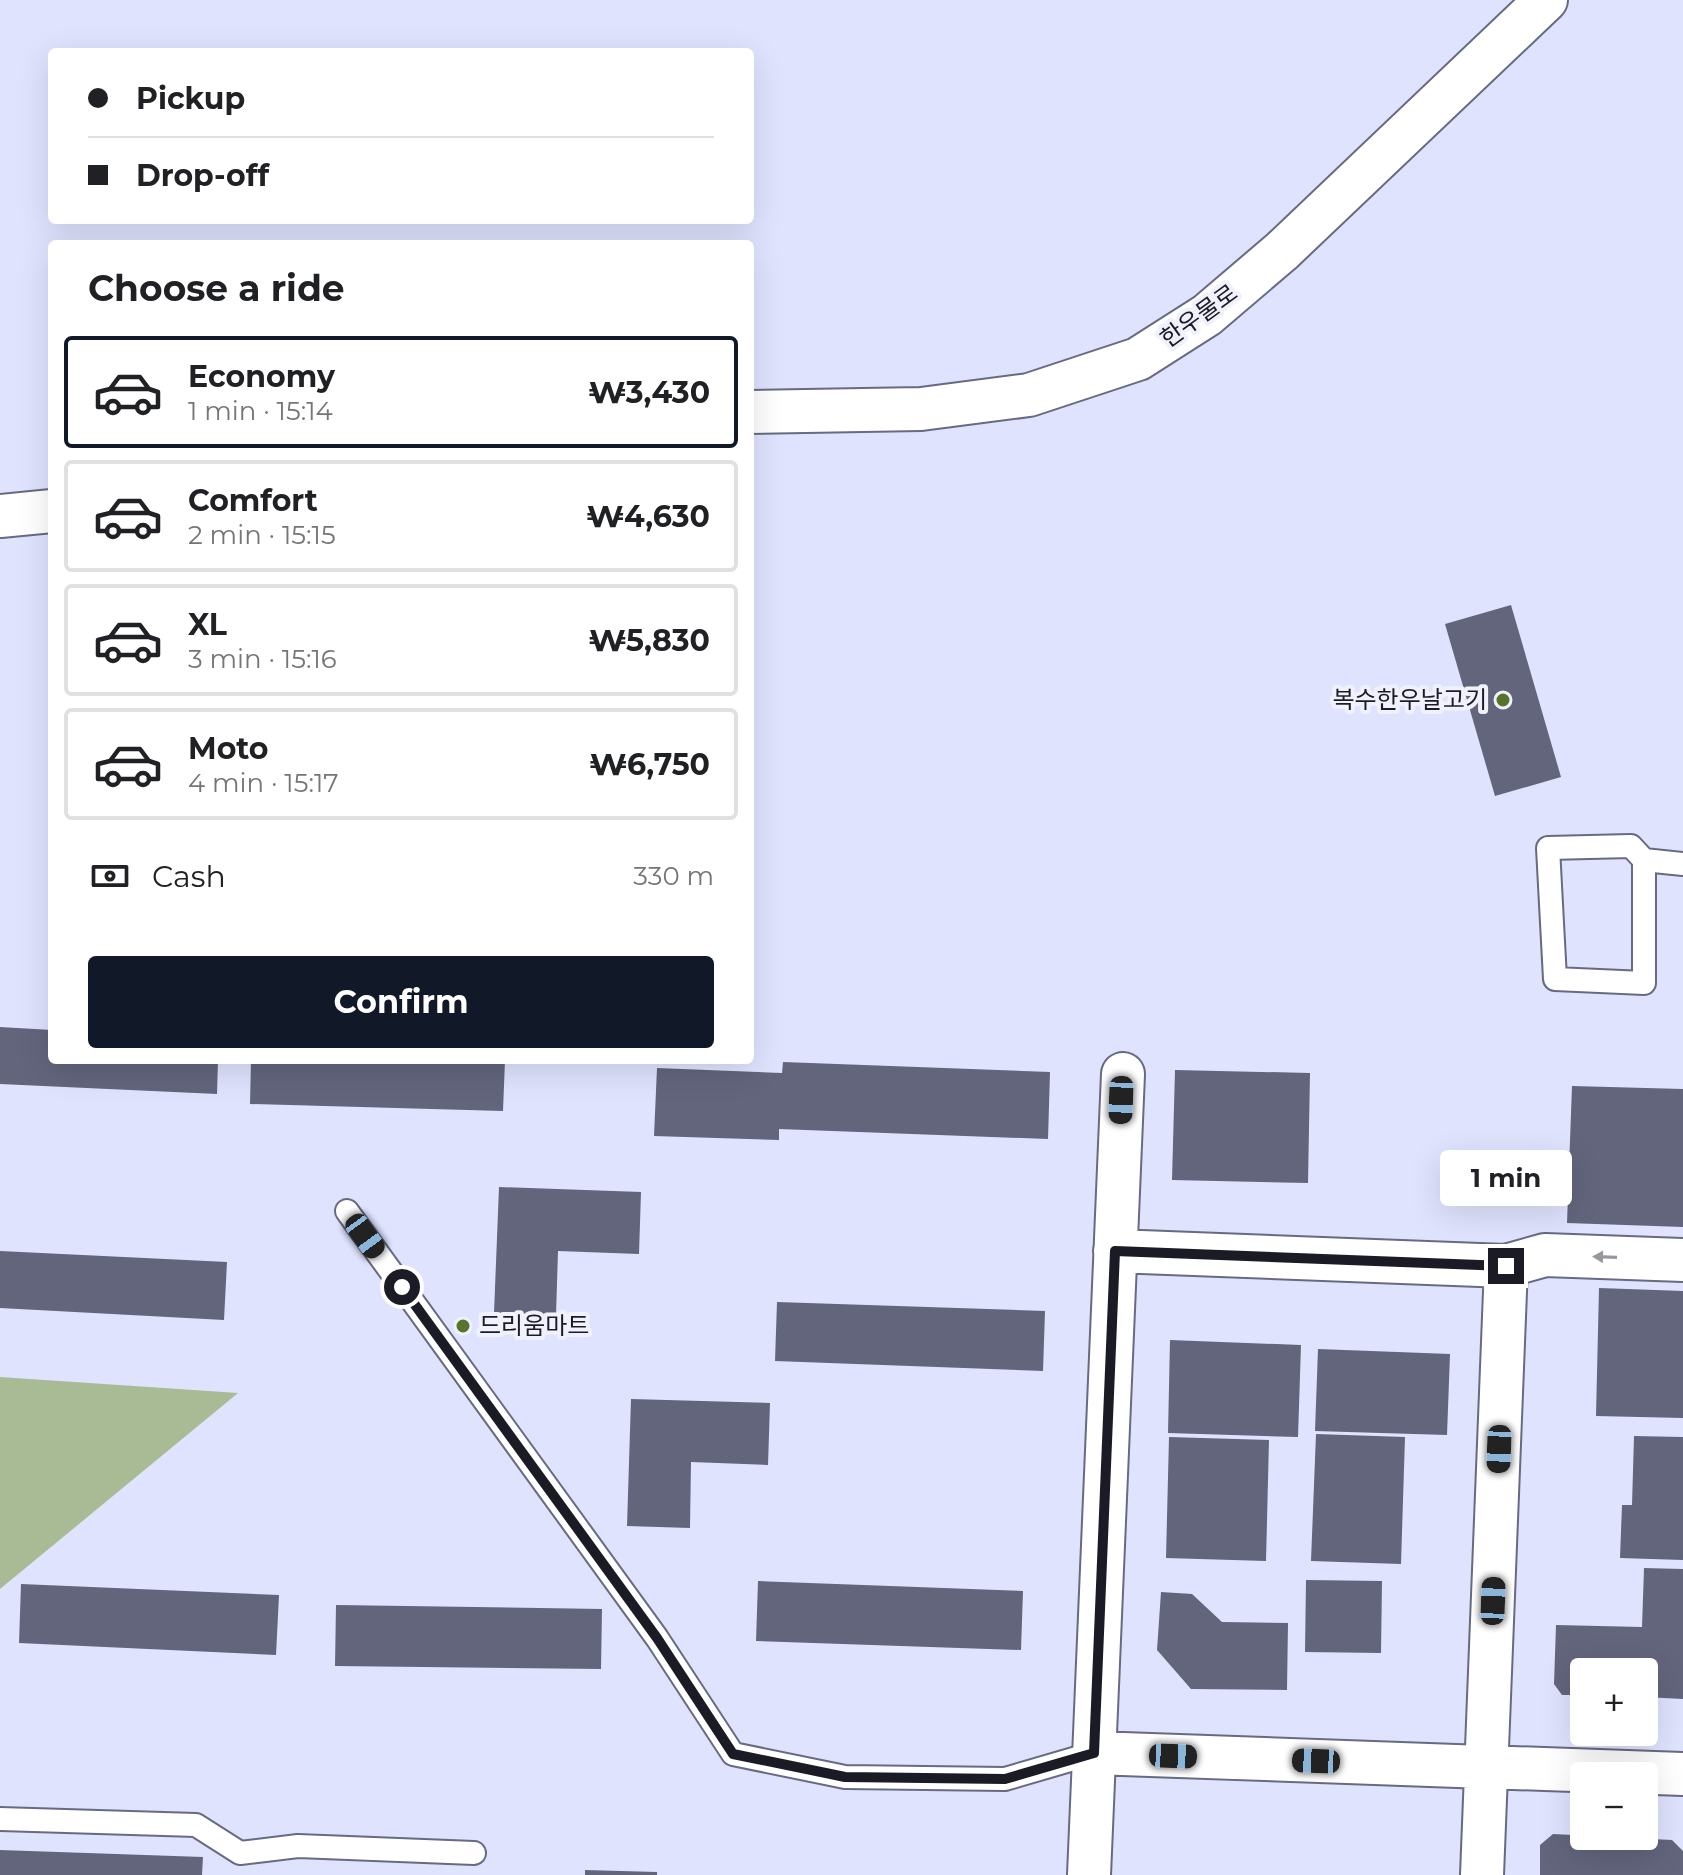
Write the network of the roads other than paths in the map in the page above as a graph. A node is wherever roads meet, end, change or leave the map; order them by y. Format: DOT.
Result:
graph roads {
  1 [pos="1546,0"];
  2 [pos="754,412"];
  3 [pos="48,511"];
  4 [pos="0,516"];
  5 [pos="1644,860"];
  6 [pos="1683,864"];
  7 [pos="1123,1074"];
  8 [pos="347,1211"];
  9 [pos="1115,1251"];
  10 [pos="1683,1260"];
  11 [pos="1506,1266"];
  12 [pos="1094,1753"];
  13 [pos="1487,1767"];
  14 [pos="1683,1774"];
  15 [pos="0,1819"];
  16 [pos="474,1853"];
  17 [pos="238,1864"];
  18 [pos="1089,1875"];
  19 [pos="1482,1875"];
  1 -- 2 [label="street, 한우물로"];
  3 -- 4 [label="street"];
  5 -- 5 [label="lane"];
  5 -- 6 [label="lane"];
  7 -- 9 [label="street"];
  8 -- 12 [label="lane"];
  9 -- 11 [label="street"];
  9 -- 12 [label="street"];
  10 -- 11 [label="street, one-way"];
  11 -- 13 [label="street"];
  12 -- 13 [label="street"];
  12 -- 18 [label="street"];
  13 -- 14 [label="street"];
  13 -- 19 [label="street"];
  15 -- 17 [label="lane"];
  16 -- 17 [label="lane"];
}
